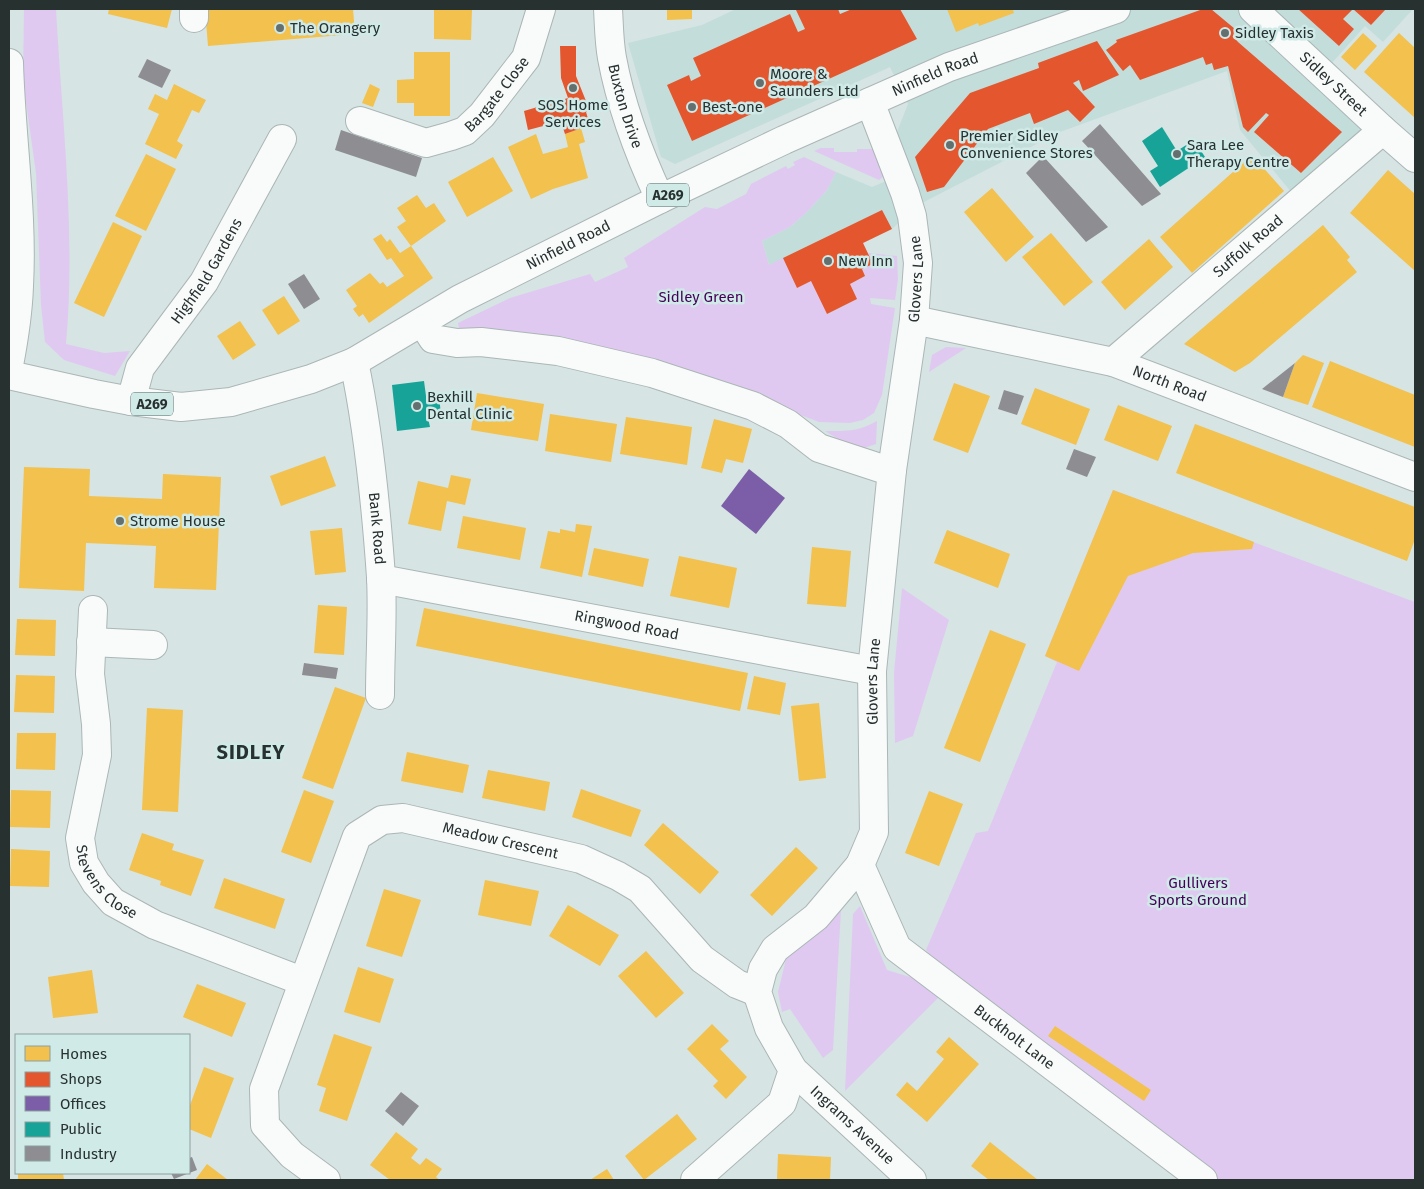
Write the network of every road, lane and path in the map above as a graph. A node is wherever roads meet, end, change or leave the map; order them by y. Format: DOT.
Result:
graph roads {
  1 [pos="541,9"];
  2 [pos="608,9"];
  3 [pos="1116,9"];
  4 [pos="1253,9"];
  5 [pos="9,64"];
  6 [pos="870,102"];
  7 [pos="360,121"];
  8 [pos="1383,130"];
  9 [pos="282,139"];
  10 [pos="1415,158"];
  11 [pos="660,199"];
  12 [pos="914,320"];
  13 [pos="422,322"];
  14 [pos="354,362"];
  15 [pos="1113,362"];
  16 [pos="9,365"];
  17 [pos="9,375"];
  18 [pos="131,401"];
  19 [pos="892,470"];
  20 [pos="1415,477"];
  21 [pos="381,579"];
  22 [pos="93,610"];
  23 [pos="91,642"];
  24 [pos="152,645"];
  25 [pos="872,671"];
  26 [pos="380,696"];
  27 [pos="860,864"];
  28 [pos="302,982"];
  29 [pos="757,992"];
  30 [pos="793,1070"];
  31 [pos="326,1180"];
  32 [pos="695,1180"];
  33 [pos="912,1180"];
  34 [pos="1203,1180"];
  1 -- 7 [label="street, Bargate Close"];
  2 -- 11 [label="street, Buxton Drive"];
  3 -- 6 [label="street, Ninfield Road / A269"];
  4 -- 8 [label="street, Sidley Street"];
  5 -- 16 [label="street"];
  6 -- 11 [label="street, Ninfield Road / A269"];
  6 -- 12 [label="street, Glovers Lane"];
  8 -- 10 [label="street, Sidley Street"];
  8 -- 15 [label="street, Suffolk Road"];
  9 -- 18 [label="street, Highfield Gardens"];
  11 -- 13 [label="street, Ninfield Road / A269"];
  12 -- 15 [label="street, North Road"];
  12 -- 19 [label="street, Glovers Lane"];
  13 -- 14 [label="street, Ninfield Road / A269"];
  13 -- 19 [label="street"];
  14 -- 18 [label="street, Ninfield Road / A269"];
  14 -- 21 [label="street, Bank Road"];
  15 -- 20 [label="street, North Road"];
  17 -- 18 [label="street, Ninfield Road / A269"];
  19 -- 25 [label="street, Glovers Lane"];
  21 -- 25 [label="street, Ringwood Road"];
  21 -- 26 [label="street, Bank Road"];
  22 -- 23 [label="street, Stevens Close"];
  23 -- 24 [label="street"];
  23 -- 28 [label="street, Stevens Close"];
  25 -- 27 [label="street, Glovers Lane"];
  27 -- 29 [label="street, Glovers Lane"];
  27 -- 34 [label="street, Buckholt Lane"];
  28 -- 29 [label="street, Meadow Crescent"];
  28 -- 31 [label="street, Meadow Crescent"];
  29 -- 30 [label="street"];
  30 -- 32 [label="street"];
  30 -- 33 [label="street, Ingrams Avenue"];
}
